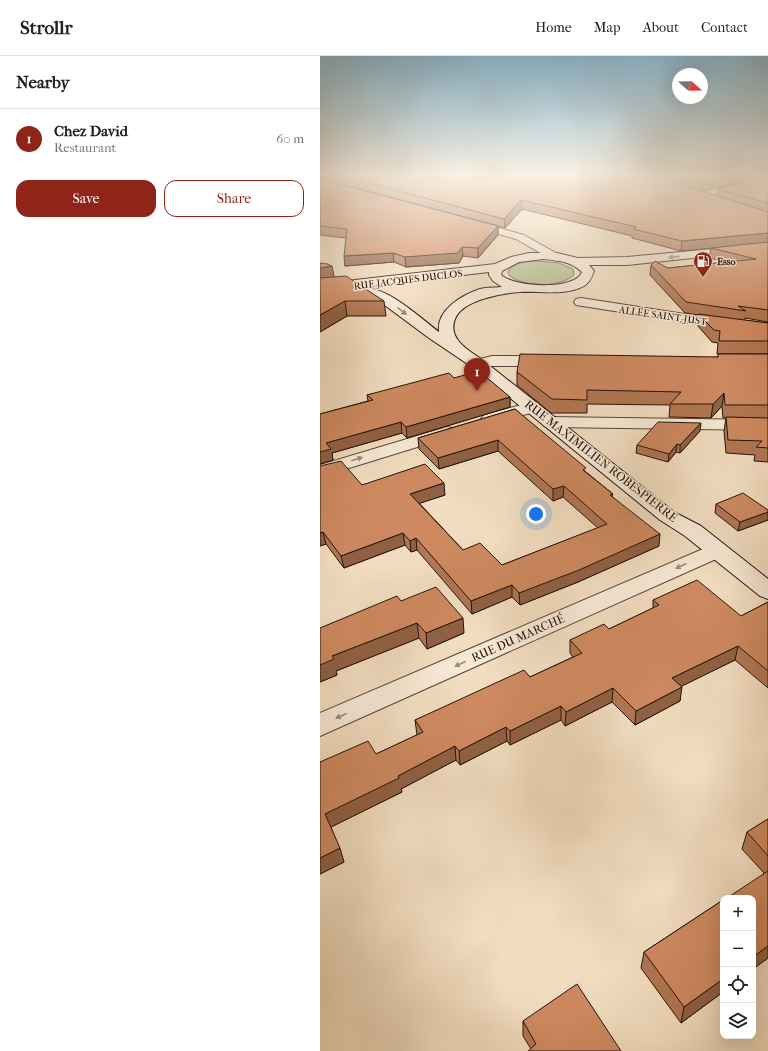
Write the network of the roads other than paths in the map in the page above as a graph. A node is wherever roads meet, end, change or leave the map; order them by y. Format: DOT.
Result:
graph roads {
  1 [pos="459,220"];
  2 [pos="530,242"];
  3 [pos="768,246"];
  4 [pos="557,257"];
  5 [pos="768,257"];
  6 [pos="514,259"];
  7 [pos="578,262"];
  8 [pos="588,274"];
  9 [pos="498,275"];
  10 [pos="320,288"];
  11 [pos="522,288"];
  12 [pos="369,292"];
  13 [pos="320,296"];
  14 [pos="473,298"];
  15 [pos="581,302"];
  16 [pos="768,331"];
  17 [pos="453,346"];
  18 [pos="567,361"];
  19 [pos="478,364"];
  20 [pos="532,407"];
  21 [pos="550,422"];
  22 [pos="768,425"];
  23 [pos="320,471"];
  24 [pos="717,550"];
  25 [pos="768,591"];
  26 [pos="320,725"];
  1 -- 2 [label="street"];
  2 -- 4 [label="street"];
  2 -- 6 [label="street"];
  3 -- 7 [label="street, one-way"];
  4 -- 6 [label="street"];
  4 -- 7 [label="street"];
  5 -- 8 [label="street"];
  6 -- 9 [label="street"];
  7 -- 8 [label="street"];
  8 -- 11 [label="street"];
  9 -- 10 [label="street, RUE JACQUES DUCLOS"];
  9 -- 11 [label="street"];
  9 -- 12 [label="street, RUE JACQUES DUCLOS"];
  9 -- 14 [label="street"];
  11 -- 14 [label="street"];
  12 -- 13 [label="street, RUE JACQUES DUCLOS"];
  12 -- 17 [label="street, RUE MAXIMILIEN ROBESPIERRE, one-way"];
  14 -- 17 [label="street"];
  15 -- 16 [label="street, ALLÉE SAINT-JUST"];
  17 -- 19 [label="street, RUE MAXIMILIEN ROBESPIERRE"];
  18 -- 19 [label="street"];
  19 -- 20 [label="street, RUE MAXIMILIEN ROBESPIERRE"];
  20 -- 21 [label="street, RUE MAXIMILIEN ROBESPIERRE"];
  23 -- 20 [label="street, one-way"];
  21 -- 22 [label="street"];
  21 -- 24 [label="street, RUE MAXIMILIEN ROBESPIERRE"];
  24 -- 25 [label="street, RUE MAXIMILIEN ROBESPIERRE"];
  24 -- 26 [label="street, RUE DU MARCHÉ, one-way"];
}
